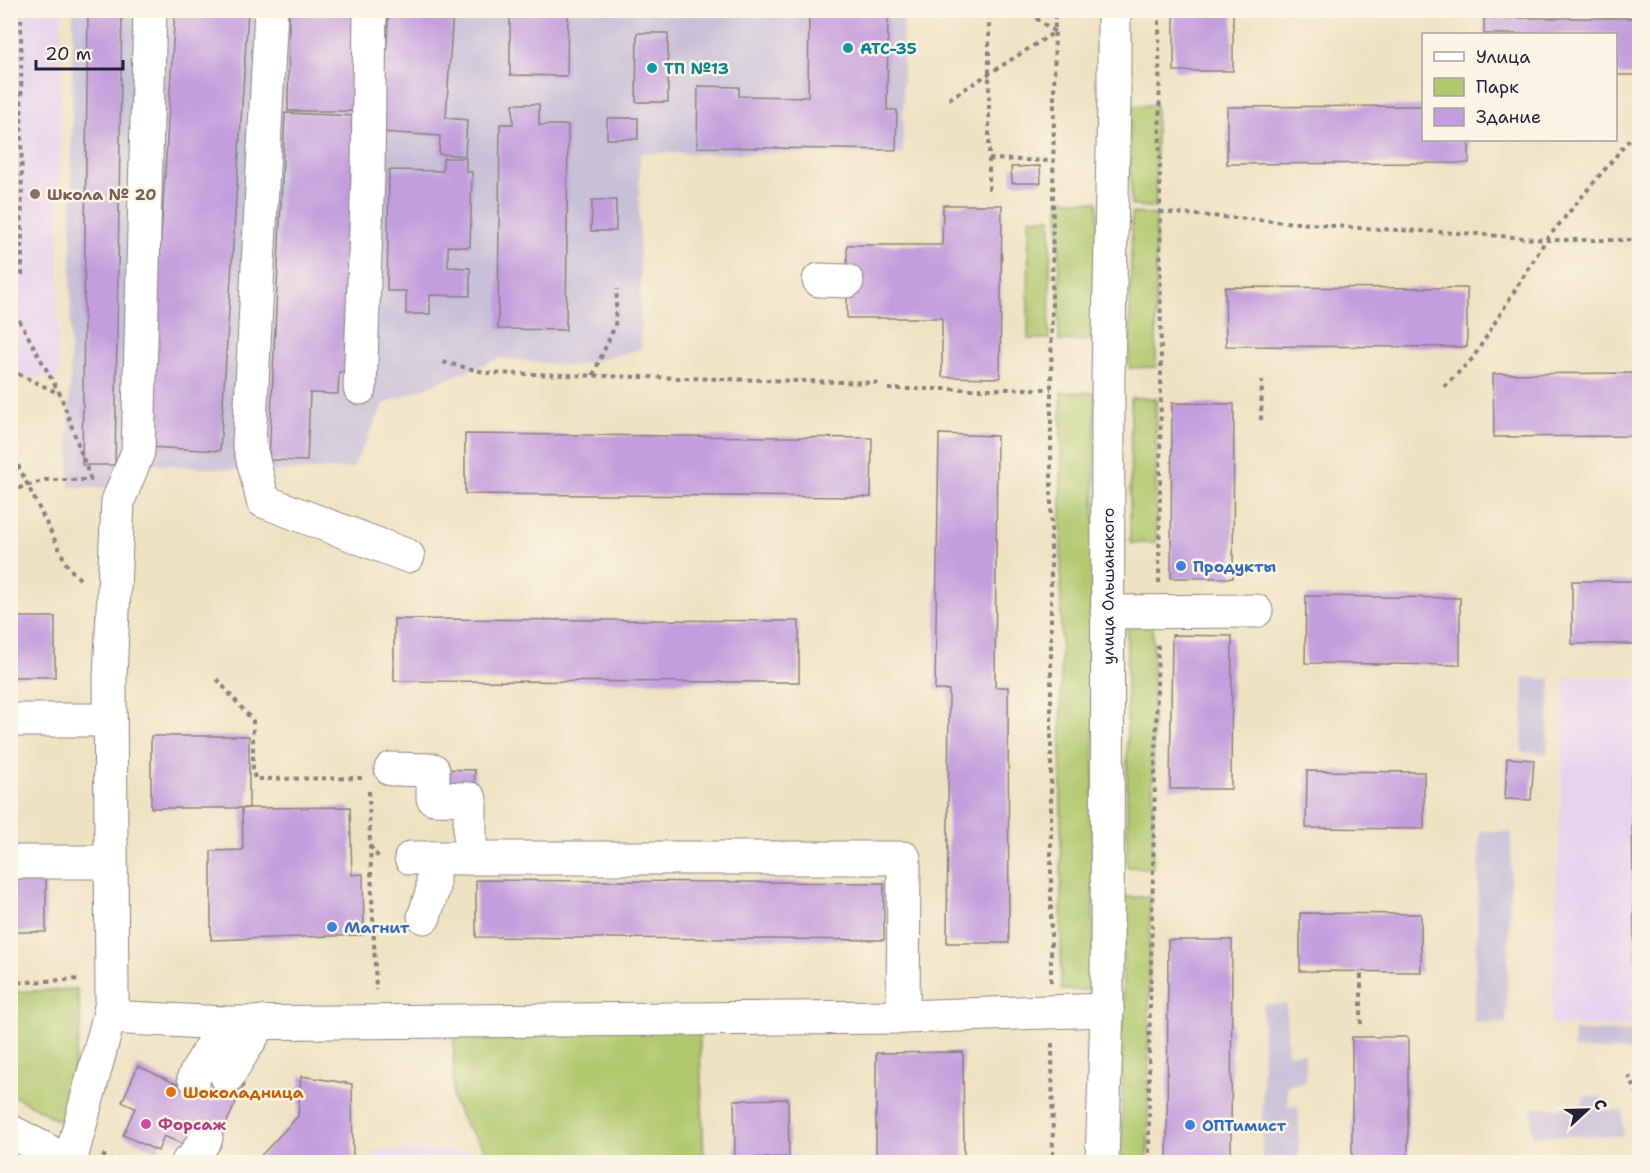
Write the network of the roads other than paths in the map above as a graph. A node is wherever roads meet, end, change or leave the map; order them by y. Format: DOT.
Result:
graph roads {
  1 [pos="150,10"];
  2 [pos="271,10"];
  3 [pos="370,10"];
  4 [pos="1114,10"];
  5 [pos="360,388"];
  6 [pos="408,556"];
  7 [pos="1256,611"];
  8 [pos="1107,612"];
  9 [pos="10,720"];
  10 [pos="110,720"];
  11 [pos="376,779"];
  12 [pos="470,858"];
  13 [pos="10,862"];
  14 [pos="111,862"];
  15 [pos="424,917"];
  16 [pos="1107,1010"];
  17 [pos="109,1017"];
  18 [pos="903,1017"];
  19 [pos="261,1022"];
  20 [pos="224,1023"];
  21 [pos="194,1077"];
  22 [pos="227,1077"];
  23 [pos="10,1131"];
  24 [pos="69,1162"];
  25 [pos="1102,1162"];
  1 -- 10 [label="street"];
  2 -- 6 [label="street"];
  3 -- 5 [label="street"];
  4 -- 8 [label="street, улица Ольшанского"];
  7 -- 8 [label="street"];
  8 -- 16 [label="street, улица Ольшанского"];
  9 -- 10 [label="street"];
  10 -- 14 [label="street"];
  11 -- 12 [label="street"];
  12 -- 15 [label="street"];
  12 -- 18 [label="street"];
  13 -- 14 [label="street"];
  14 -- 17 [label="street"];
  16 -- 18 [label="street"];
  16 -- 25 [label="street, улица Ольшанского"];
  17 -- 20 [label="street"];
  17 -- 24 [label="street"];
  18 -- 19 [label="street"];
  19 -- 20 [label="street"];
  19 -- 22 [label="street"];
  20 -- 21 [label="street"];
  23 -- 24 [label="street"];
}
